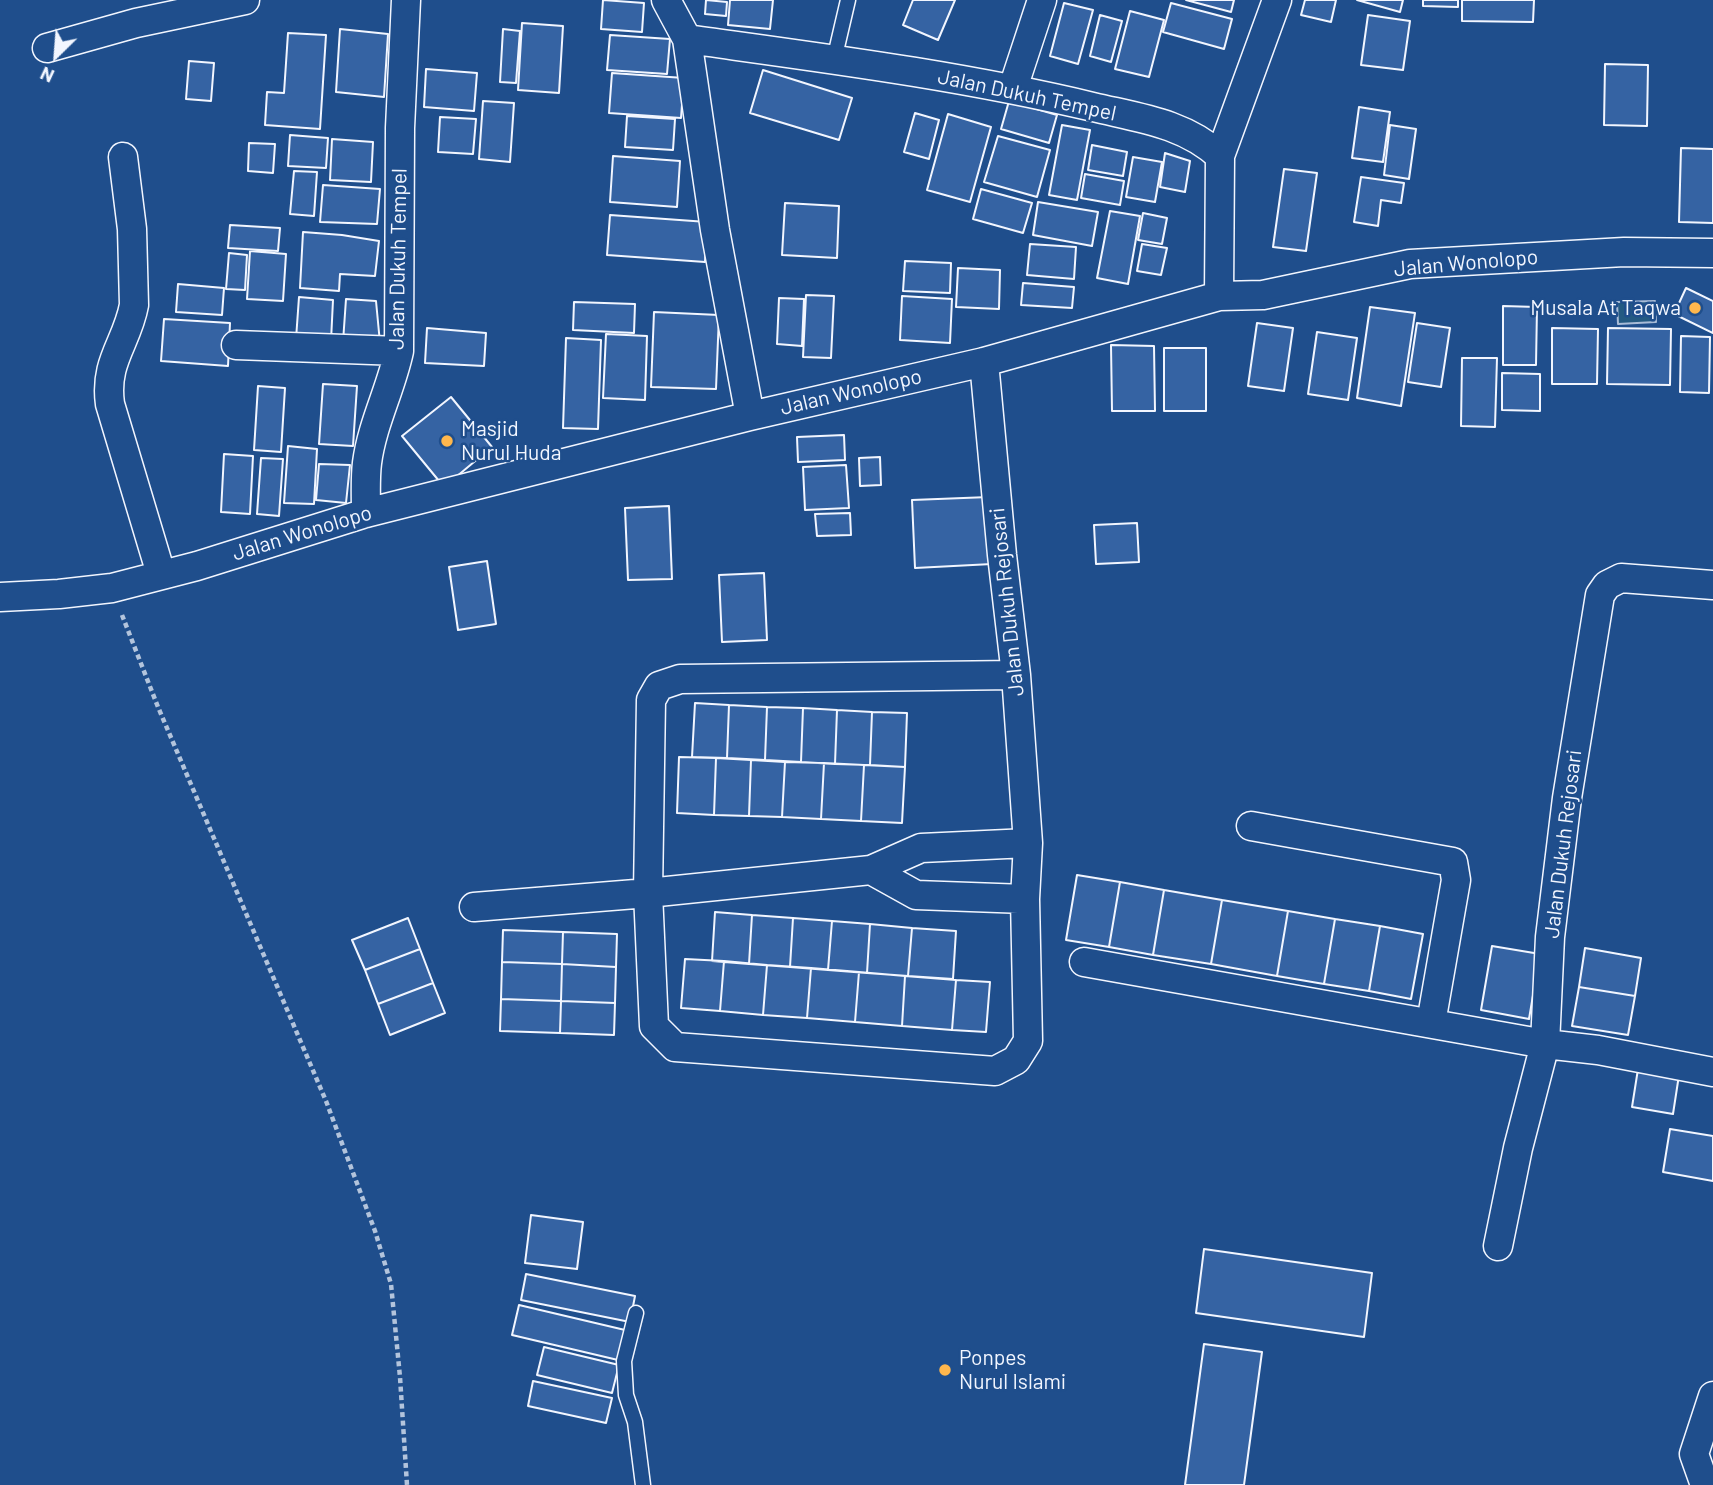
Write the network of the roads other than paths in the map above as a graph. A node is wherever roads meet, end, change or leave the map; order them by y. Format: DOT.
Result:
graph roads {
  1 [pos="245,0"];
  2 [pos="406,0"];
  3 [pos="666,0"];
  4 [pos="848,0"];
  5 [pos="1042,0"];
  6 [pos="1277,0"];
  7 [pos="687,39"];
  8 [pos="47,48"];
  9 [pos="834,60"];
  10 [pos="1013,88"];
  11 [pos="1220,156"];
  12 [pos="123,157"];
  13 [pos="1713,253"];
  14 [pos="1219,296"];
  15 [pos="236,345"];
  16 [pos="399,351"];
  17 [pos="984,362"];
  18 [pos="750,416"];
  19 [pos="366,513"];
  20 [pos="161,574"];
  21 [pos="1713,585"];
  22 [pos="0,597"];
  23 [pos="1016,675"];
  24 [pos="1251,826"];
  25 [pos="1028,843"];
  26 [pos="871,870"];
  27 [pos="648,893"];
  28 [pos="1025,899"];
  29 [pos="474,907"];
  30 [pos="1084,962"];
  31 [pos="1431,1023"];
  32 [pos="1545,1044"];
  33 [pos="1713,1072"];
  34 [pos="1498,1246"];
  35 [pos="636,1312"];
  36 [pos="1713,1396"];
  37 [pos="643,1485"];
  38 [pos="1705,1485"];
  1 -- 8 [label="street"];
  2 -- 16 [label="street, Jalan Dukuh Tempel"];
  3 -- 7 [label="street"];
  4 -- 9 [label="lane"];
  5 -- 10 [label="street"];
  6 -- 11 [label="street"];
  7 -- 9 [label="street, Jalan Dukuh Tempel"];
  7 -- 18 [label="street"];
  9 -- 10 [label="street, Jalan Dukuh Tempel"];
  10 -- 11 [label="street, Jalan Dukuh Tempel"];
  11 -- 14 [label="street"];
  12 -- 20 [label="street"];
  13 -- 14 [label="street, Jalan Wonolopo"];
  14 -- 17 [label="street, Jalan Wonolopo"];
  15 -- 16 [label="street"];
  16 -- 19 [label="street, Jalan Dukuh Tempel"];
  17 -- 18 [label="street, Jalan Wonolopo"];
  17 -- 23 [label="street, Jalan Dukuh Rejosari"];
  18 -- 19 [label="street, Jalan Wonolopo"];
  19 -- 20 [label="street, Jalan Wonolopo"];
  20 -- 22 [label="street, Jalan Wonolopo"];
  21 -- 32 [label="street, Jalan Dukuh Rejosari"];
  23 -- 25 [label="street, Jalan Dukuh Rejosari"];
  23 -- 27 [label="street, Jalan Dukuh Rejosari"];
  24 -- 31 [label="street"];
  25 -- 26 [label="street"];
  25 -- 28 [label="street, Jalan Dukuh Rejosari"];
  26 -- 27 [label="street"];
  26 -- 28 [label="street"];
  27 -- 28 [label="street, Jalan Dukuh Rejosari"];
  27 -- 29 [label="street"];
  30 -- 31 [label="street"];
  31 -- 32 [label="street"];
  32 -- 33 [label="street"];
  32 -- 34 [label="street, Jalan Dukuh Rejosari"];
  35 -- 37 [label="lane"];
  36 -- 38 [label="street"];
}
